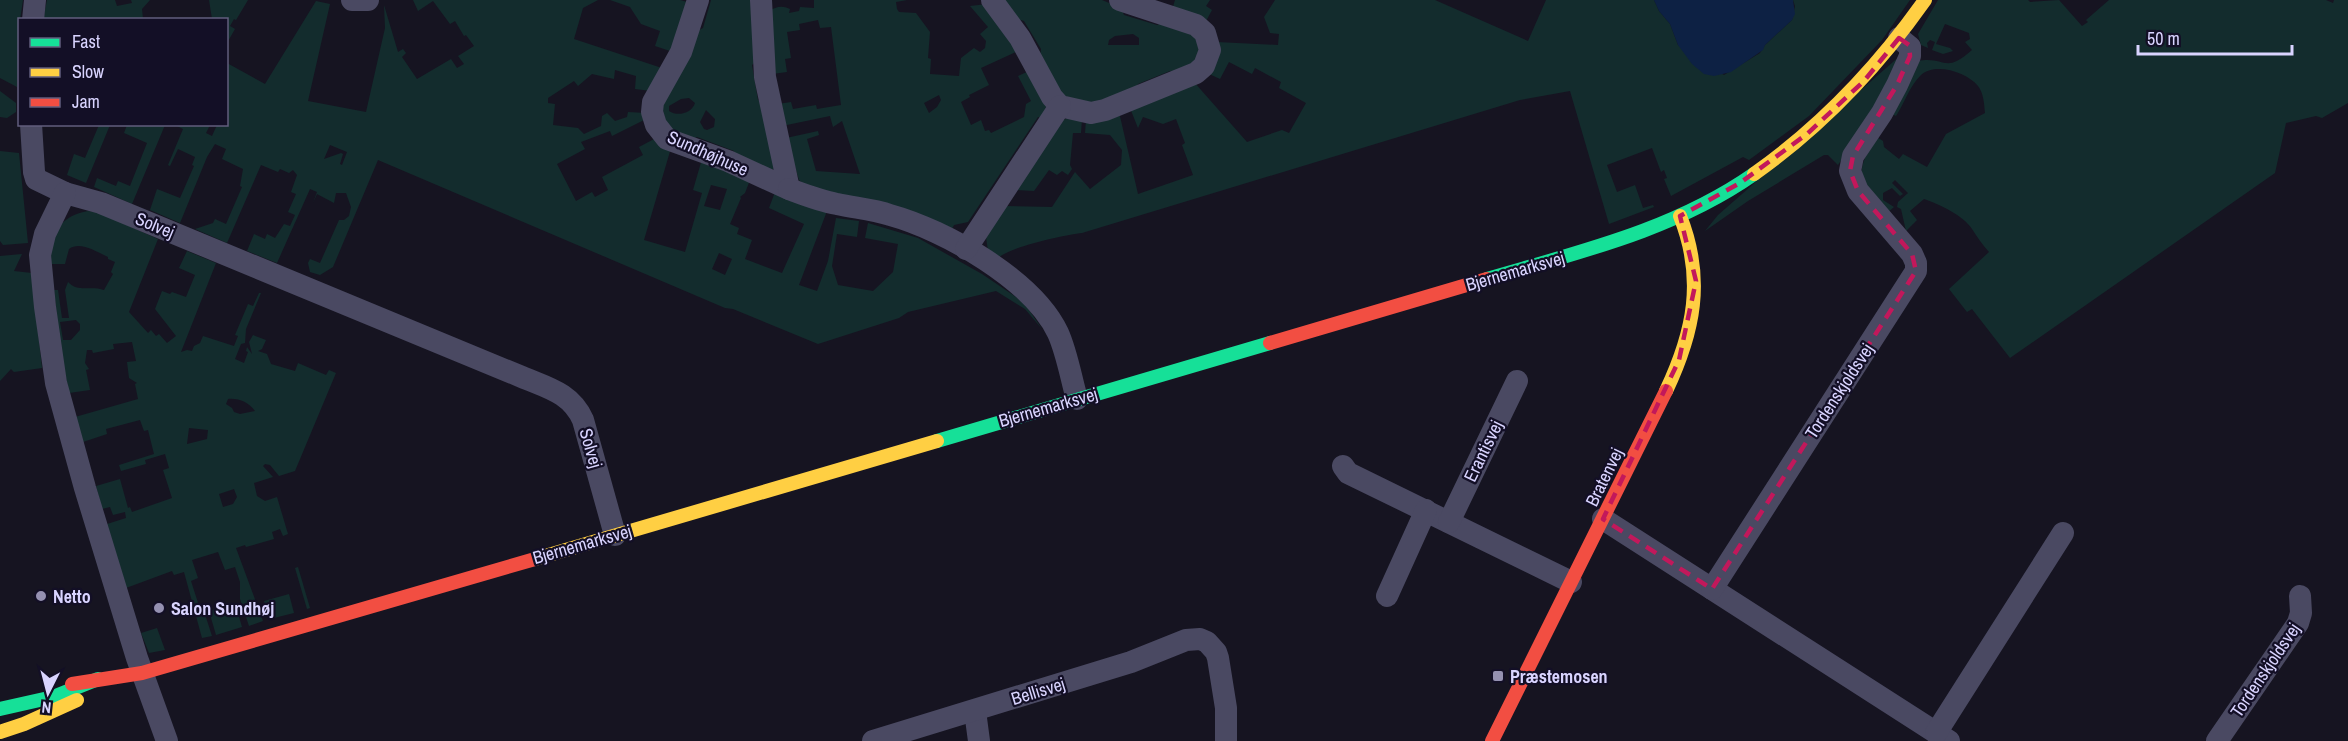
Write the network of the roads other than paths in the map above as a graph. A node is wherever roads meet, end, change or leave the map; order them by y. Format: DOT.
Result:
graph roads {
  1 [pos="36,0"];
  2 [pos="352,0"];
  3 [pos="368,0"];
  4 [pos="698,0"];
  5 [pos="761,0"];
  6 [pos="992,0"];
  7 [pos="1120,0"];
  8 [pos="1925,0"];
  9 [pos="33,18"];
  10 [pos="1899,38"];
  11 [pos="1060,106"];
  12 [pos="31,126"];
  13 [pos="789,189"];
  14 [pos="65,193"];
  15 [pos="1680,216"];
  16 [pos="966,249"];
  17 [pos="1517,381"];
  18 [pos="1077,399"];
  19 [pos="1343,466"];
  20 [pos="1426,510"];
  21 [pos="1603,519"];
  22 [pos="1449,522"];
  23 [pos="2063,533"];
  24 [pos="615,535"];
  25 [pos="1571,582"];
  26 [pos="1712,589"];
  27 [pos="1387,596"];
  28 [pos="2300,596"];
  29 [pos="142,673"];
  30 [pos="98,679"];
  31 [pos="0,699"];
  32 [pos="0,709"];
  33 [pos="975,711"];
  34 [pos="0,732"];
  35 [pos="1942,737"];
  36 [pos="167,741"];
  37 [pos="873,741"];
  38 [pos="979,741"];
  39 [pos="1227,741"];
  40 [pos="1492,741"];
  41 [pos="2217,741"];
  1 -- 9 [label="street"];
  2 -- 3 [label="street"];
  4 -- 13 [label="street, Sundhøjhuse"];
  5 -- 13 [label="street"];
  6 -- 11 [label="street"];
  7 -- 11 [label="street"];
  8 -- 10 [label="street, Bjernemarksvej"];
  10 -- 15 [label="street, Bjernemarksvej"];
  10 -- 26 [label="street, Tordenskjoldsvej"];
  11 -- 16 [label="street"];
  12 -- 14 [label="street, Solvej"];
  13 -- 16 [label="street, Sundhøjhuse"];
  14 -- 24 [label="street, Solvej"];
  14 -- 29 [label="street"];
  15 -- 18 [label="street, Bjernemarksvej"];
  15 -- 21 [label="street, Bratenvej"];
  16 -- 18 [label="street, Sundhøjhuse"];
  17 -- 22 [label="street, Erantisvej"];
  18 -- 24 [label="street, Bjernemarksvej"];
  19 -- 20 [label="street"];
  20 -- 22 [label="street"];
  20 -- 27 [label="street"];
  21 -- 25 [label="street, Bratenvej"];
  21 -- 26 [label="street"];
  22 -- 25 [label="street"];
  23 -- 35 [label="street"];
  24 -- 29 [label="street, Bjernemarksvej"];
  25 -- 40 [label="street, Bratenvej"];
  26 -- 35 [label="street"];
  28 -- 41 [label="street, Tordenskjoldsvej"];
  29 -- 30 [label="street, Bjernemarksvej"];
  29 -- 34 [label="street, Bjernemarksvej"];
  29 -- 36 [label="street"];
  30 -- 31 [label="street, Bjernemarksvej"];
  30 -- 32 [label="street"];
  33 -- 37 [label="street, Bellisvej"];
  33 -- 38 [label="street"];
  33 -- 39 [label="street, Bellisvej"];
}
